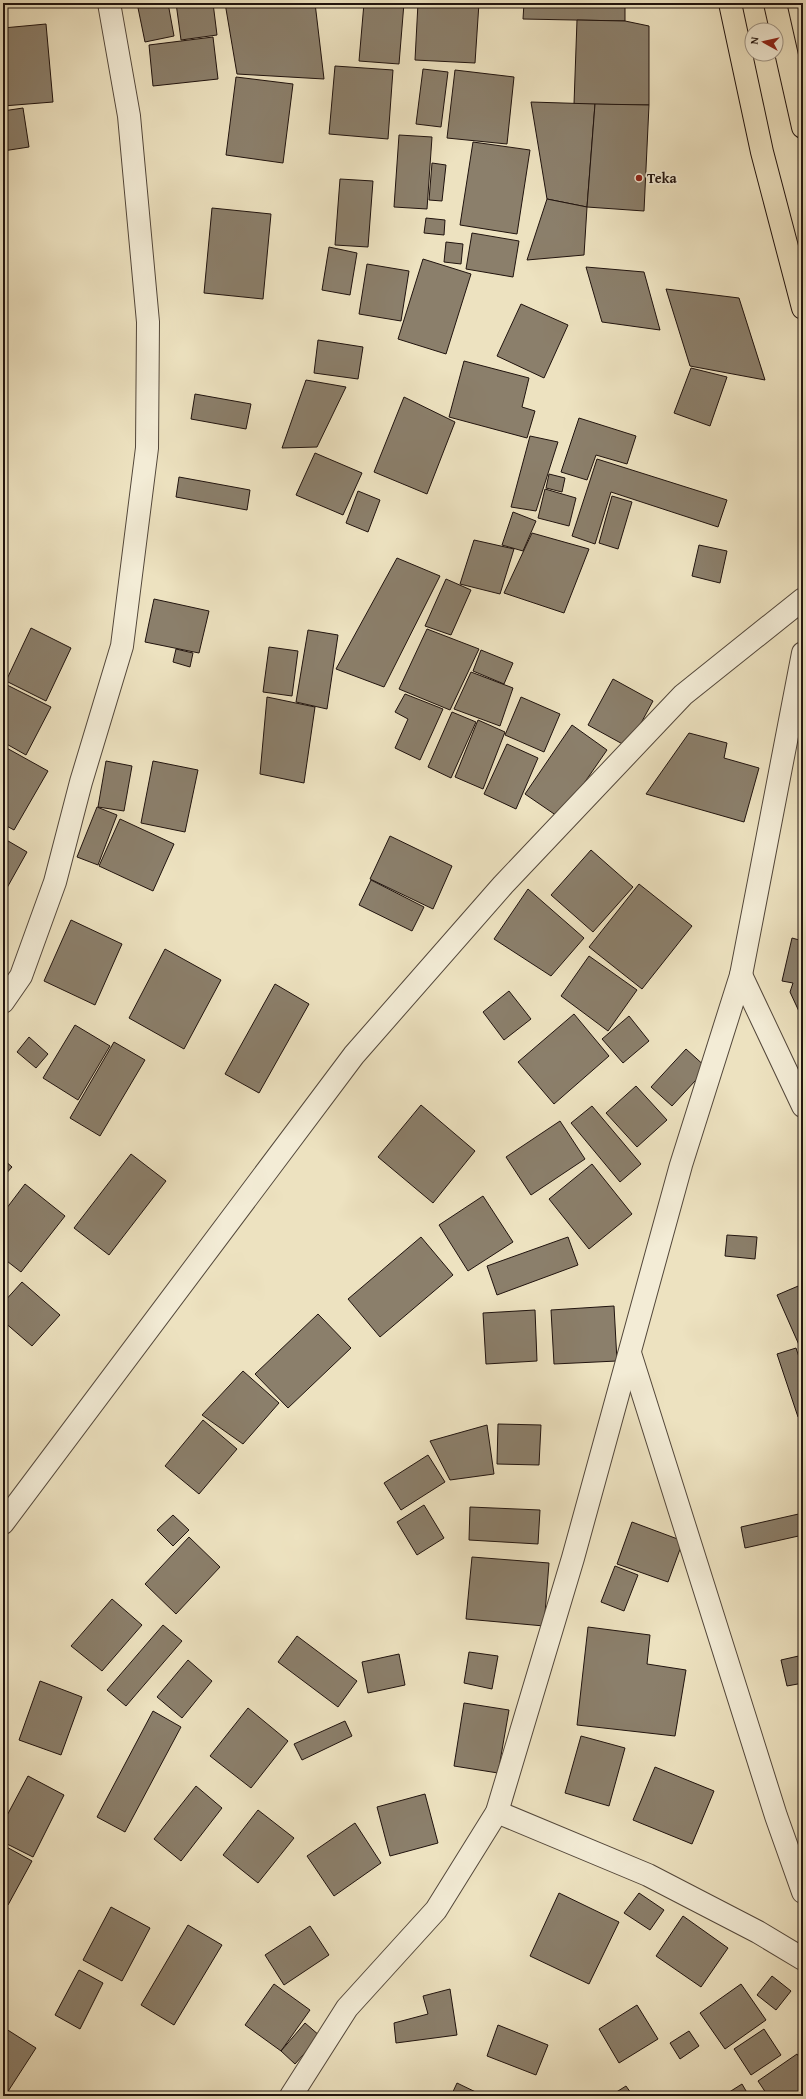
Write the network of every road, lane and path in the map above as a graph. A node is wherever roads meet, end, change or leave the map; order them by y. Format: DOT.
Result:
graph roads {
  1 [pos="109,3"];
  2 [pos="730,3"];
  3 [pos="775,3"];
  4 [pos="803,127"];
  5 [pos="801,295"];
  6 [pos="803,599"];
  7 [pos="803,653"];
  8 [pos="741,975"];
  9 [pos="3,1002"];
  10 [pos="803,1106"];
  11 [pos="630,1353"];
  12 [pos="3,1522"];
  13 [pos="497,1812"];
  14 [pos="803,1892"];
  15 [pos="803,1959"];
  16 [pos="291,2096"];
  1 -- 9 [label="street"];
  2 -- 5 [label="highway"];
  3 -- 4 [label="highway"];
  6 -- 12 [label="street"];
  7 -- 8 [label="street"];
  8 -- 10 [label="street"];
  8 -- 11 [label="street"];
  11 -- 13 [label="street"];
  11 -- 14 [label="street"];
  13 -- 15 [label="street"];
  13 -- 16 [label="street"];
}
